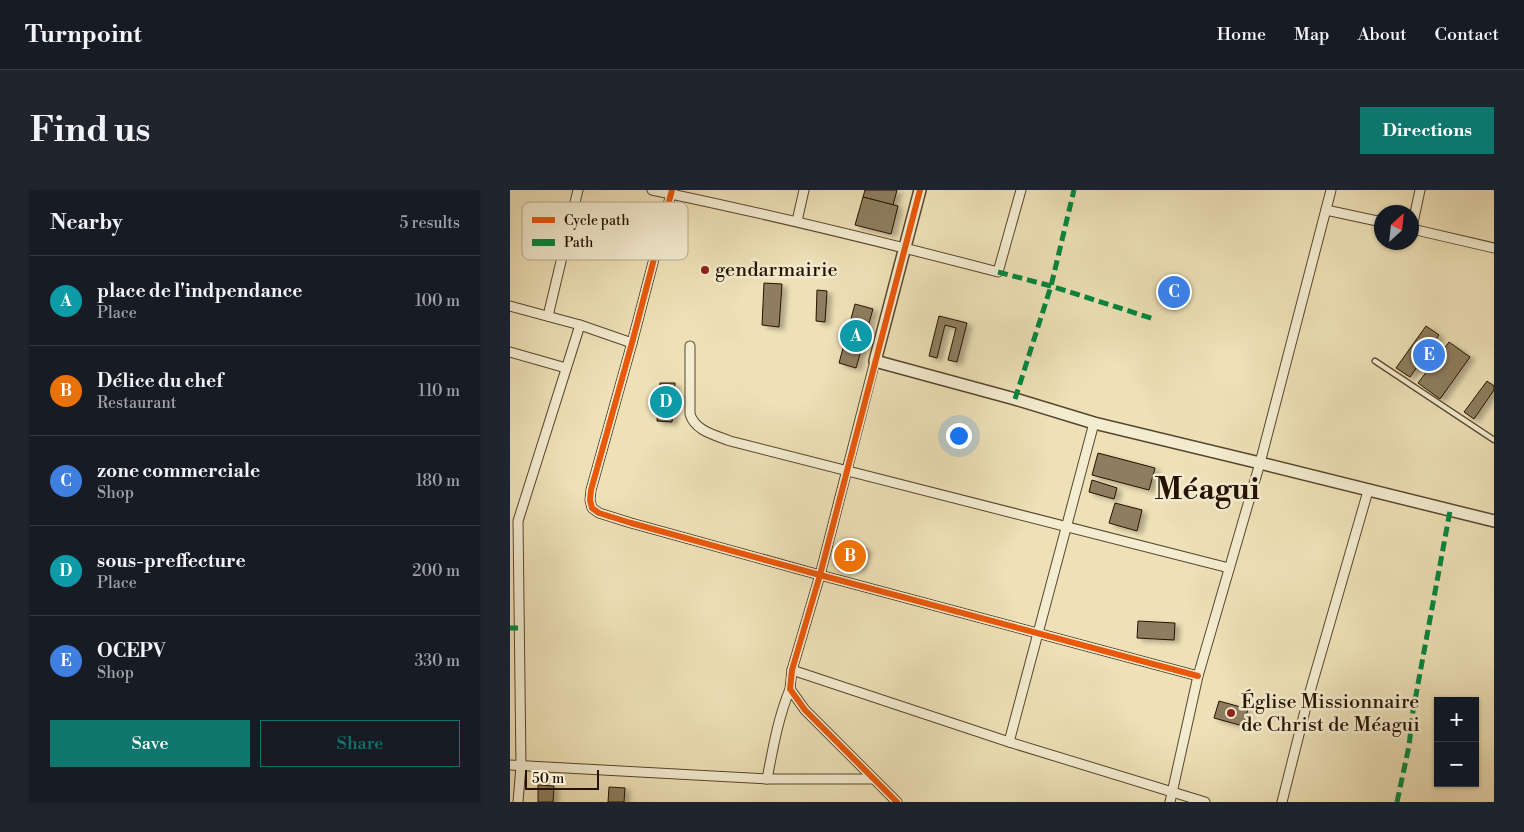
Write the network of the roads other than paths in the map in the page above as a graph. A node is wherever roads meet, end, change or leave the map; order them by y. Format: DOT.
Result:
graph roads {
  1 [pos="652,190"];
  2 [pos="804,190"];
  3 [pos="920,190"];
  4 [pos="1021,190"];
  5 [pos="1331,190"];
  6 [pos="1420,190"];
  7 [pos="672,192"];
  8 [pos="1417,205"];
  9 [pos="1326,210"];
  10 [pos="1374,220"];
  11 [pos="798,221"];
  12 [pos="1419,230"];
  13 [pos="904,247"];
  14 [pos="1494,248"];
  15 [pos="561,260"];
  16 [pos="654,260"];
  17 [pos="510,306"];
  18 [pos="548,316"];
  19 [pos="580,325"];
  20 [pos="632,343"];
  21 [pos="690,346"];
  22 [pos="510,352"];
  23 [pos="875,361"];
  24 [pos="1375,361"];
  25 [pos="566,368"];
  26 [pos="1094,423"];
  27 [pos="1494,440"];
  28 [pos="1260,463"];
  29 [pos="846,471"];
  30 [pos="1368,491"];
  31 [pos="514,520"];
  32 [pos="1494,522"];
  33 [pos="1066,526"];
  34 [pos="1229,568"];
  35 [pos="820,575"];
  36 [pos="1038,633"];
  37 [pos="792,670"];
  38 [pos="1198,676"];
  39 [pos="790,689"];
  40 [pos="1009,742"];
  41 [pos="510,765"];
  42 [pos="521,766"];
  43 [pos="768,779"];
  44 [pos="873,779"];
  45 [pos="1173,792"];
  46 [pos="518,802"];
  47 [pos="897,802"];
  48 [pos="1170,802"];
  49 [pos="1205,802"];
  50 [pos="1282,802"];
  1 -- 7 [label="street"];
  2 -- 11 [label="street"];
  3 -- 13 [label="street"];
  4 -- 13 [label="street"];
  5 -- 9 [label="street"];
  6 -- 8 [label="street"];
  7 -- 11 [label="street"];
  9 -- 10 [label="street"];
  9 -- 28 [label="street"];
  11 -- 13 [label="street"];
  12 -- 14 [label="street"];
  13 -- 23 [label="street"];
  15 -- 18 [label="street"];
  16 -- 20 [label="street"];
  17 -- 18 [label="street"];
  18 -- 19 [label="street"];
  19 -- 20 [label="street"];
  19 -- 25 [label="street"];
  20 -- 35 [label="street"];
  21 -- 29 [label="street"];
  22 -- 25 [label="street"];
  23 -- 26 [label="street"];
  23 -- 29 [label="street"];
  24 -- 27 [label="lane"];
  25 -- 31 [label="street"];
  26 -- 28 [label="street"];
  26 -- 33 [label="street"];
  28 -- 30 [label="street"];
  28 -- 34 [label="street"];
  29 -- 33 [label="street"];
  29 -- 35 [label="street"];
  30 -- 32 [label="street"];
  30 -- 50 [label="street"];
  31 -- 42 [label="street"];
  33 -- 34 [label="street"];
  33 -- 36 [label="street"];
  34 -- 38 [label="street"];
  35 -- 36 [label="street"];
  35 -- 37 [label="street"];
  36 -- 38 [label="street"];
  36 -- 40 [label="street"];
  37 -- 39 [label="street"];
  37 -- 40 [label="street"];
  38 -- 45 [label="street"];
  39 -- 43 [label="street"];
  39 -- 44 [label="street"];
  40 -- 45 [label="street"];
  41 -- 42 [label="street"];
  42 -- 43 [label="street"];
  42 -- 46 [label="street"];
  43 -- 44 [label="street"];
  44 -- 47 [label="street"];
  45 -- 48 [label="street"];
  45 -- 49 [label="street"];
}
